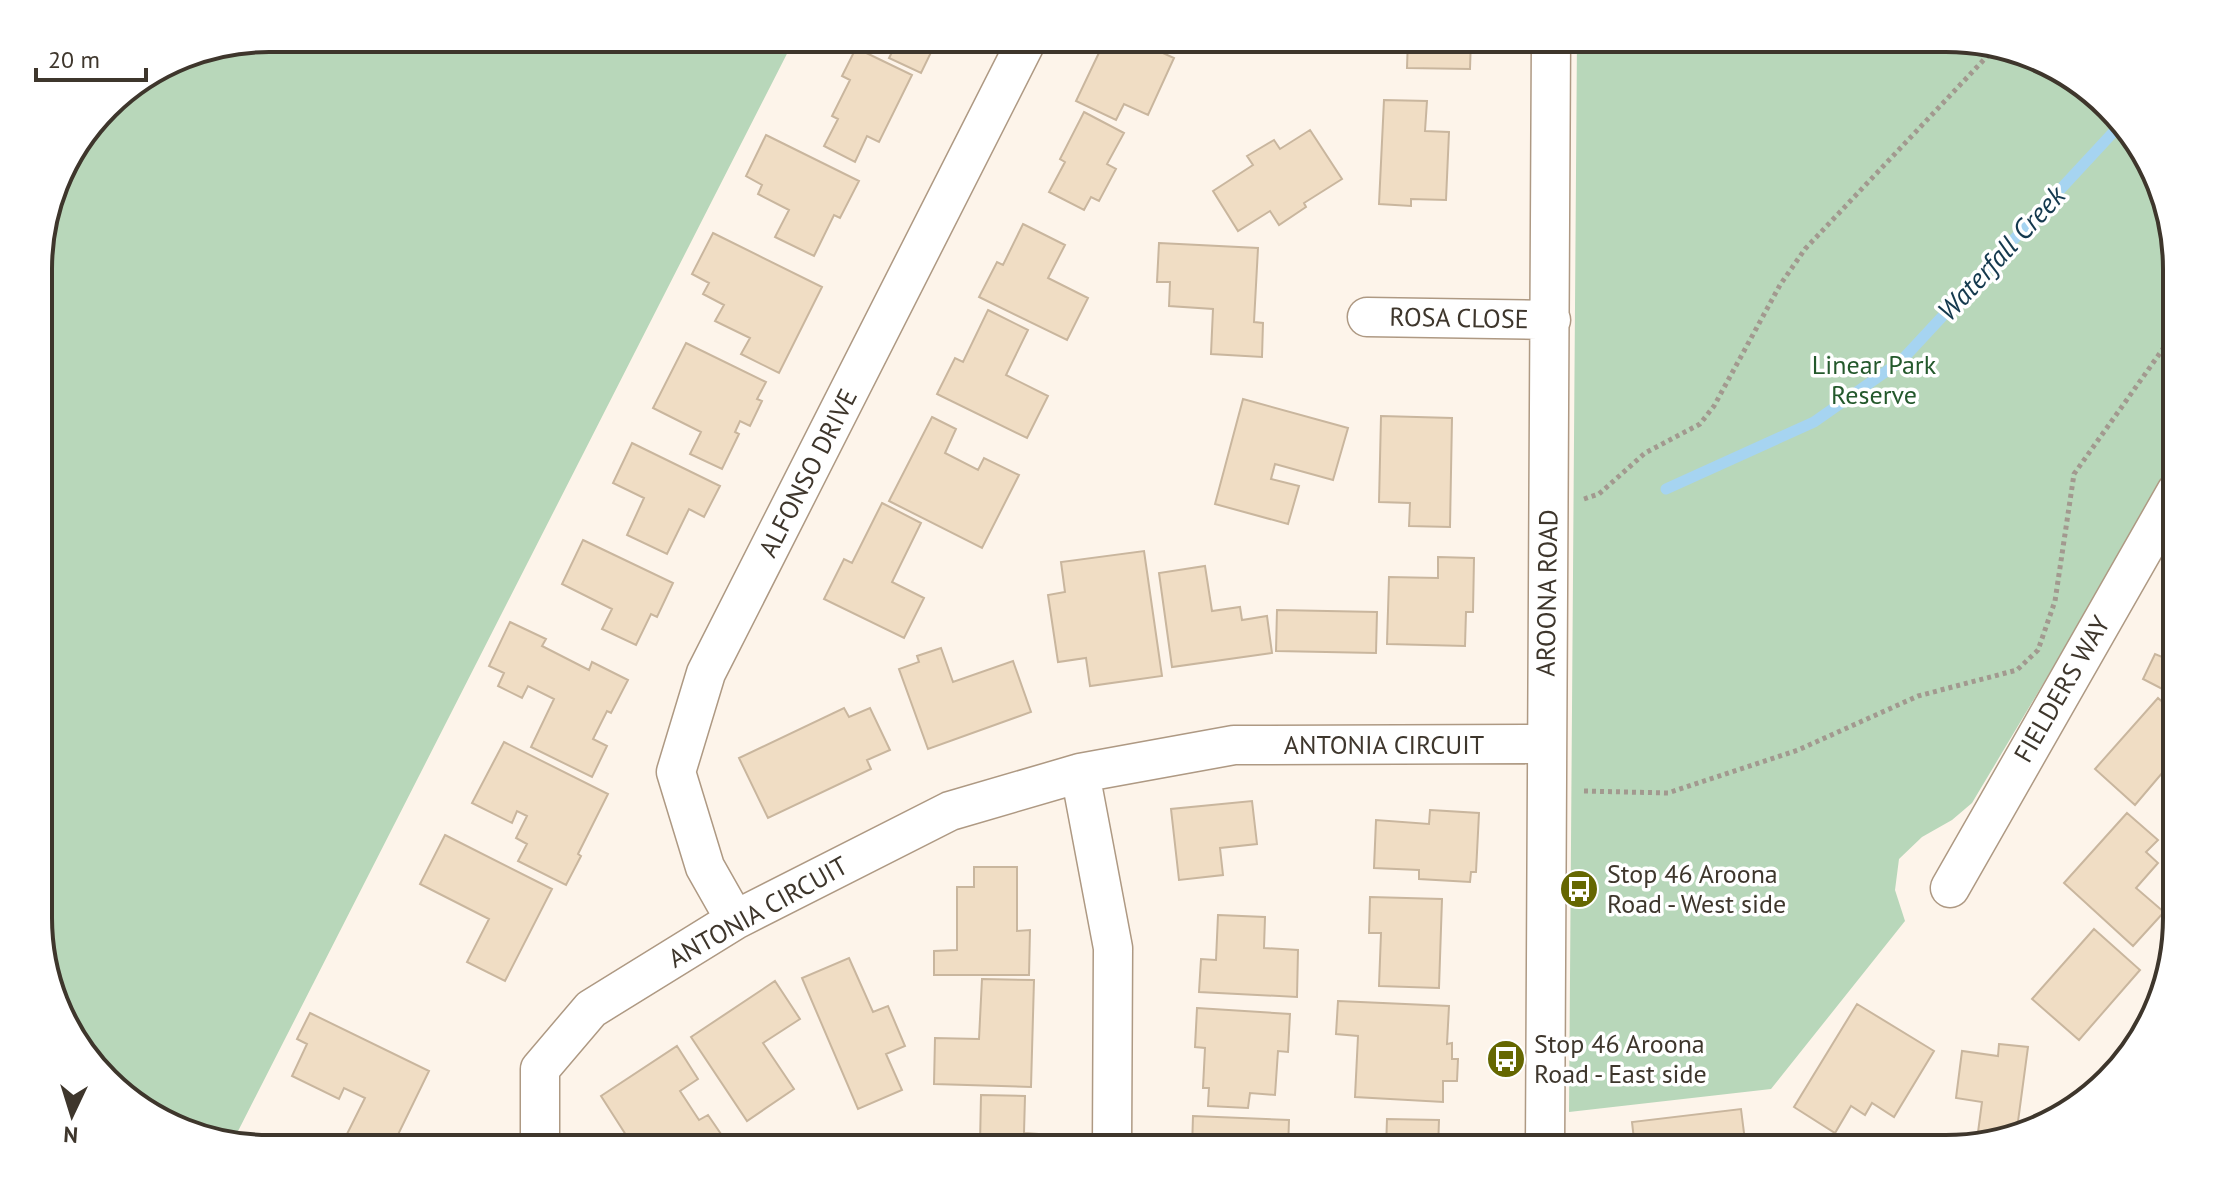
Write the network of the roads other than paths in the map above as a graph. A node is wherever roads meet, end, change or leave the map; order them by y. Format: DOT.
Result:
graph roads {
  1 [pos="1021,52"];
  2 [pos="1551,52"];
  3 [pos="1367,317"];
  4 [pos="1551,320"];
  5 [pos="2163,515"];
  6 [pos="1545,744"];
  7 [pos="1080,773"];
  8 [pos="1950,888"];
  9 [pos="735,920"];
  10 [pos="540,1135"];
  11 [pos="1112,1135"];
  12 [pos="1545,1135"];
  1 -- 9 [label="street, ALFONSO DRIVE"];
  2 -- 4 [label="street, AROONA ROAD"];
  3 -- 4 [label="street, ROSA CLOSE"];
  4 -- 6 [label="street, AROONA ROAD"];
  5 -- 8 [label="street, FIELDERS WAY"];
  6 -- 7 [label="street, ANTONIA CIRCUIT"];
  6 -- 12 [label="street, AROONA ROAD"];
  7 -- 9 [label="street, ANTONIA CIRCUIT"];
  7 -- 11 [label="street"];
  9 -- 10 [label="street, ANTONIA CIRCUIT"];
}
